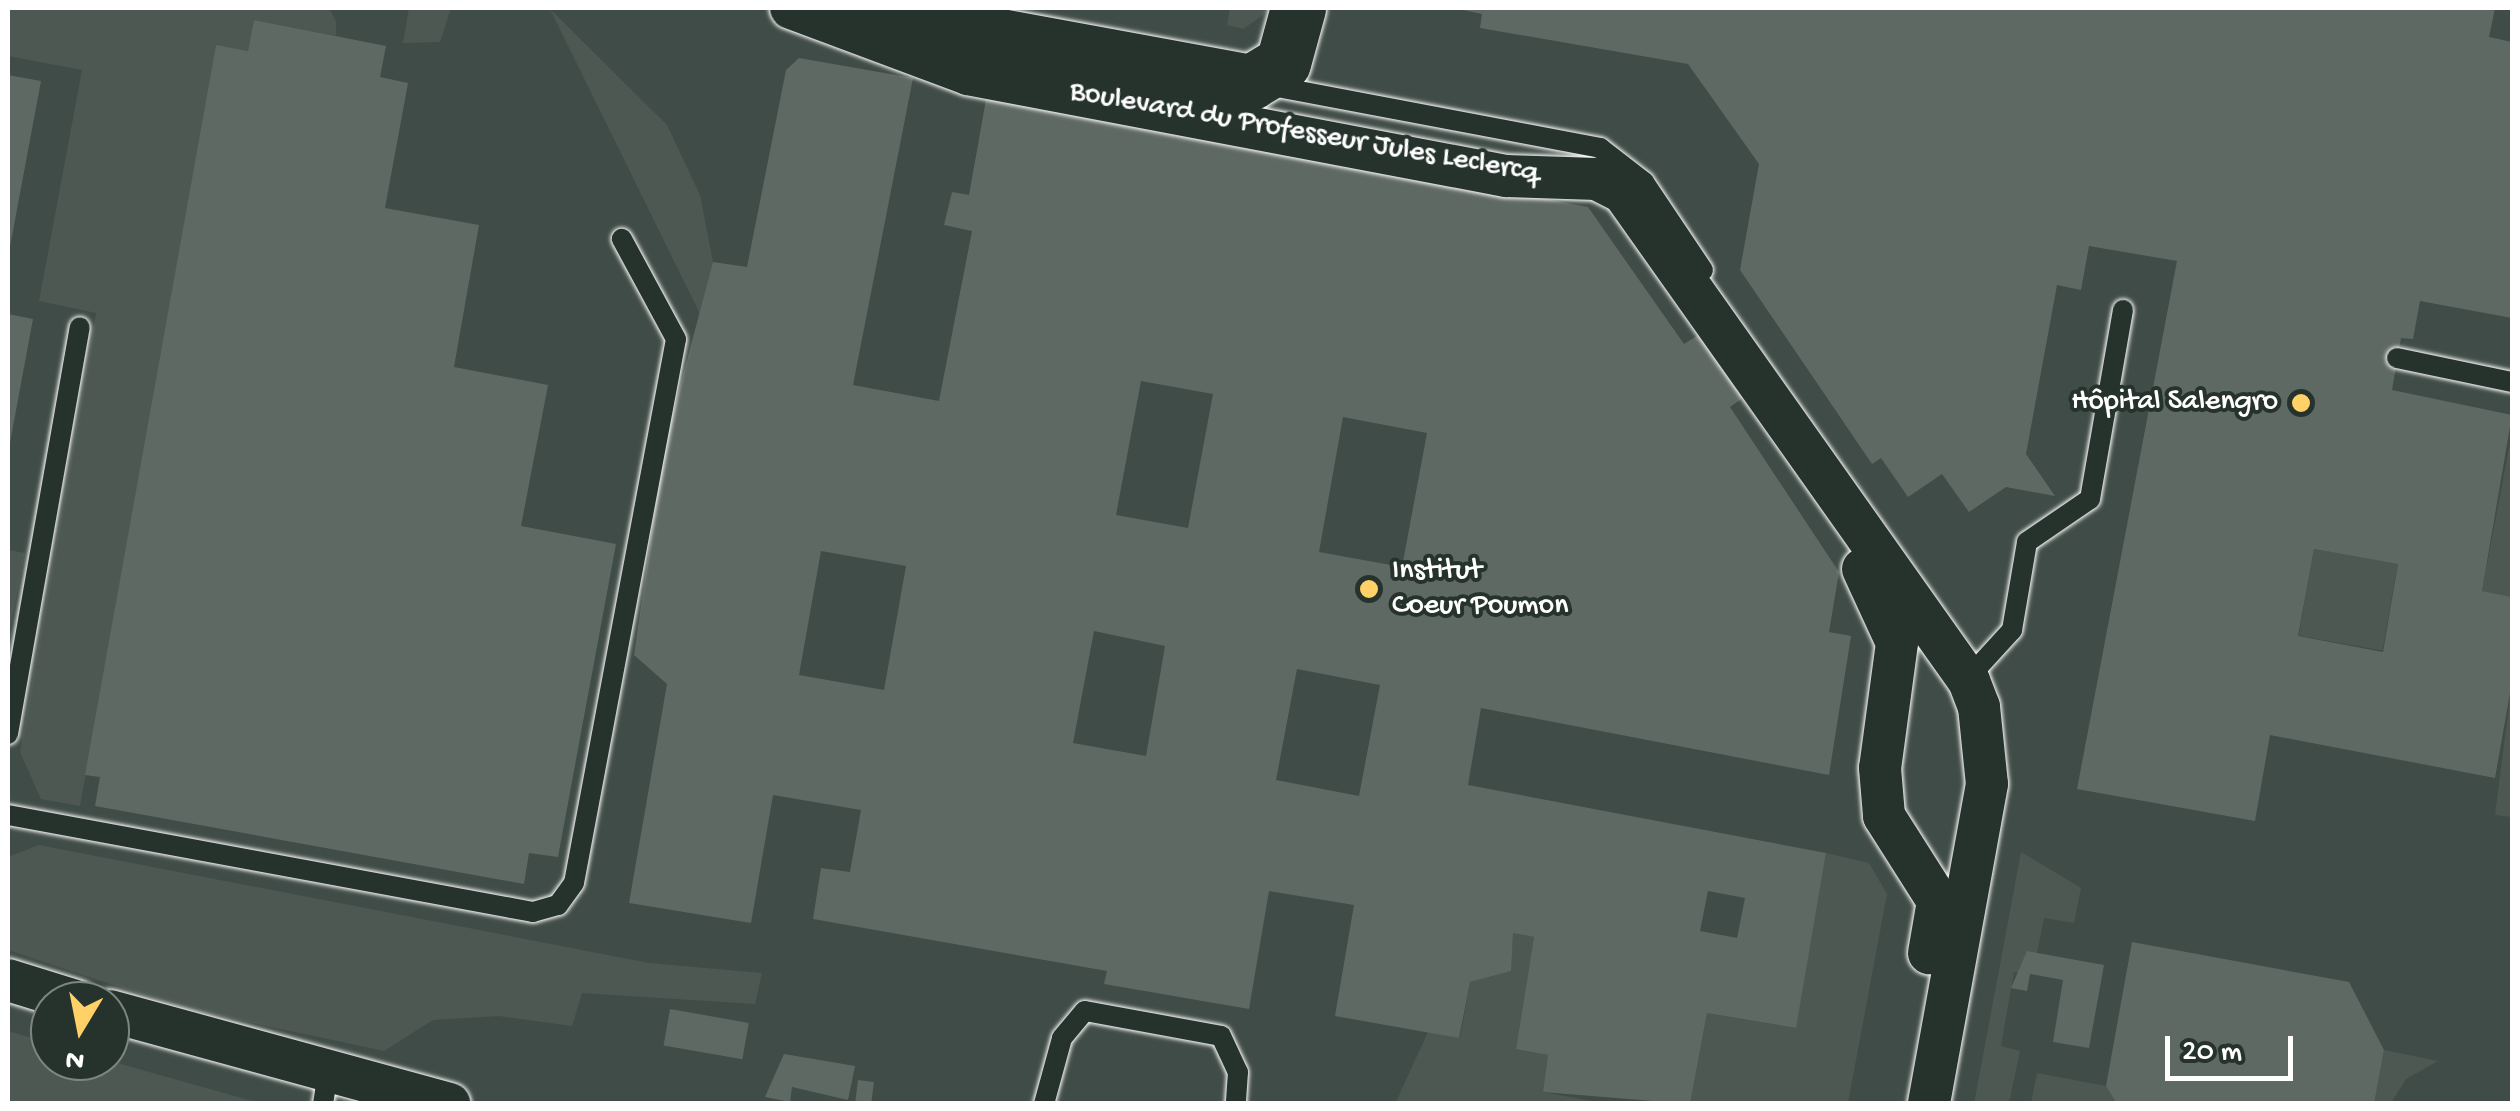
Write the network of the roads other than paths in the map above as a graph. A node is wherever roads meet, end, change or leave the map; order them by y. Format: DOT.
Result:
graph roads {
  1 [pos="791,8"];
  2 [pos="848,8"];
  3 [pos="1298,8"];
  4 [pos="999,21"];
  5 [pos="1251,82"];
  6 [pos="622,239"];
  7 [pos="2123,310"];
  8 [pos="80,328"];
  9 [pos="2398,358"];
  10 [pos="2512,382"];
  11 [pos="1810,457"];
  12 [pos="1970,681"];
  13 [pos="8,734"];
  14 [pos="8,815"];
  15 [pos="130,1018"];
  16 [pos="326,1089"];
  17 [pos="450,1104"];
  18 [pos="1044,1104"];
  19 [pos="1236,1104"];
  20 [pos="1903,1104"];
  21 [pos="1928,1104"];
  1 -- 11 [label="street, Boulevard du Professeur Jules Leclercq"];
  2 -- 4 [label="street, Boulevard du Professeur Jules Leclercq"];
  3 -- 5 [label="street"];
  4 -- 5 [label="street, Boulevard du Professeur Jules Leclercq"];
  5 -- 12 [label="lane"];
  6 -- 14 [label="lane"];
  7 -- 12 [label="lane"];
  8 -- 13 [label="lane"];
  9 -- 10 [label="lane"];
  11 -- 12 [label="street, Boulevard du Professeur Jules Leclercq"];
  11 -- 20 [label="street, Boulevard du Professeur Jules Leclercq"];
  12 -- 21 [label="street, Boulevard du Professeur Jules Leclercq"];
  15 -- 16 [label="street"];
  16 -- 17 [label="street"];
  18 -- 19 [label="lane"];
}
